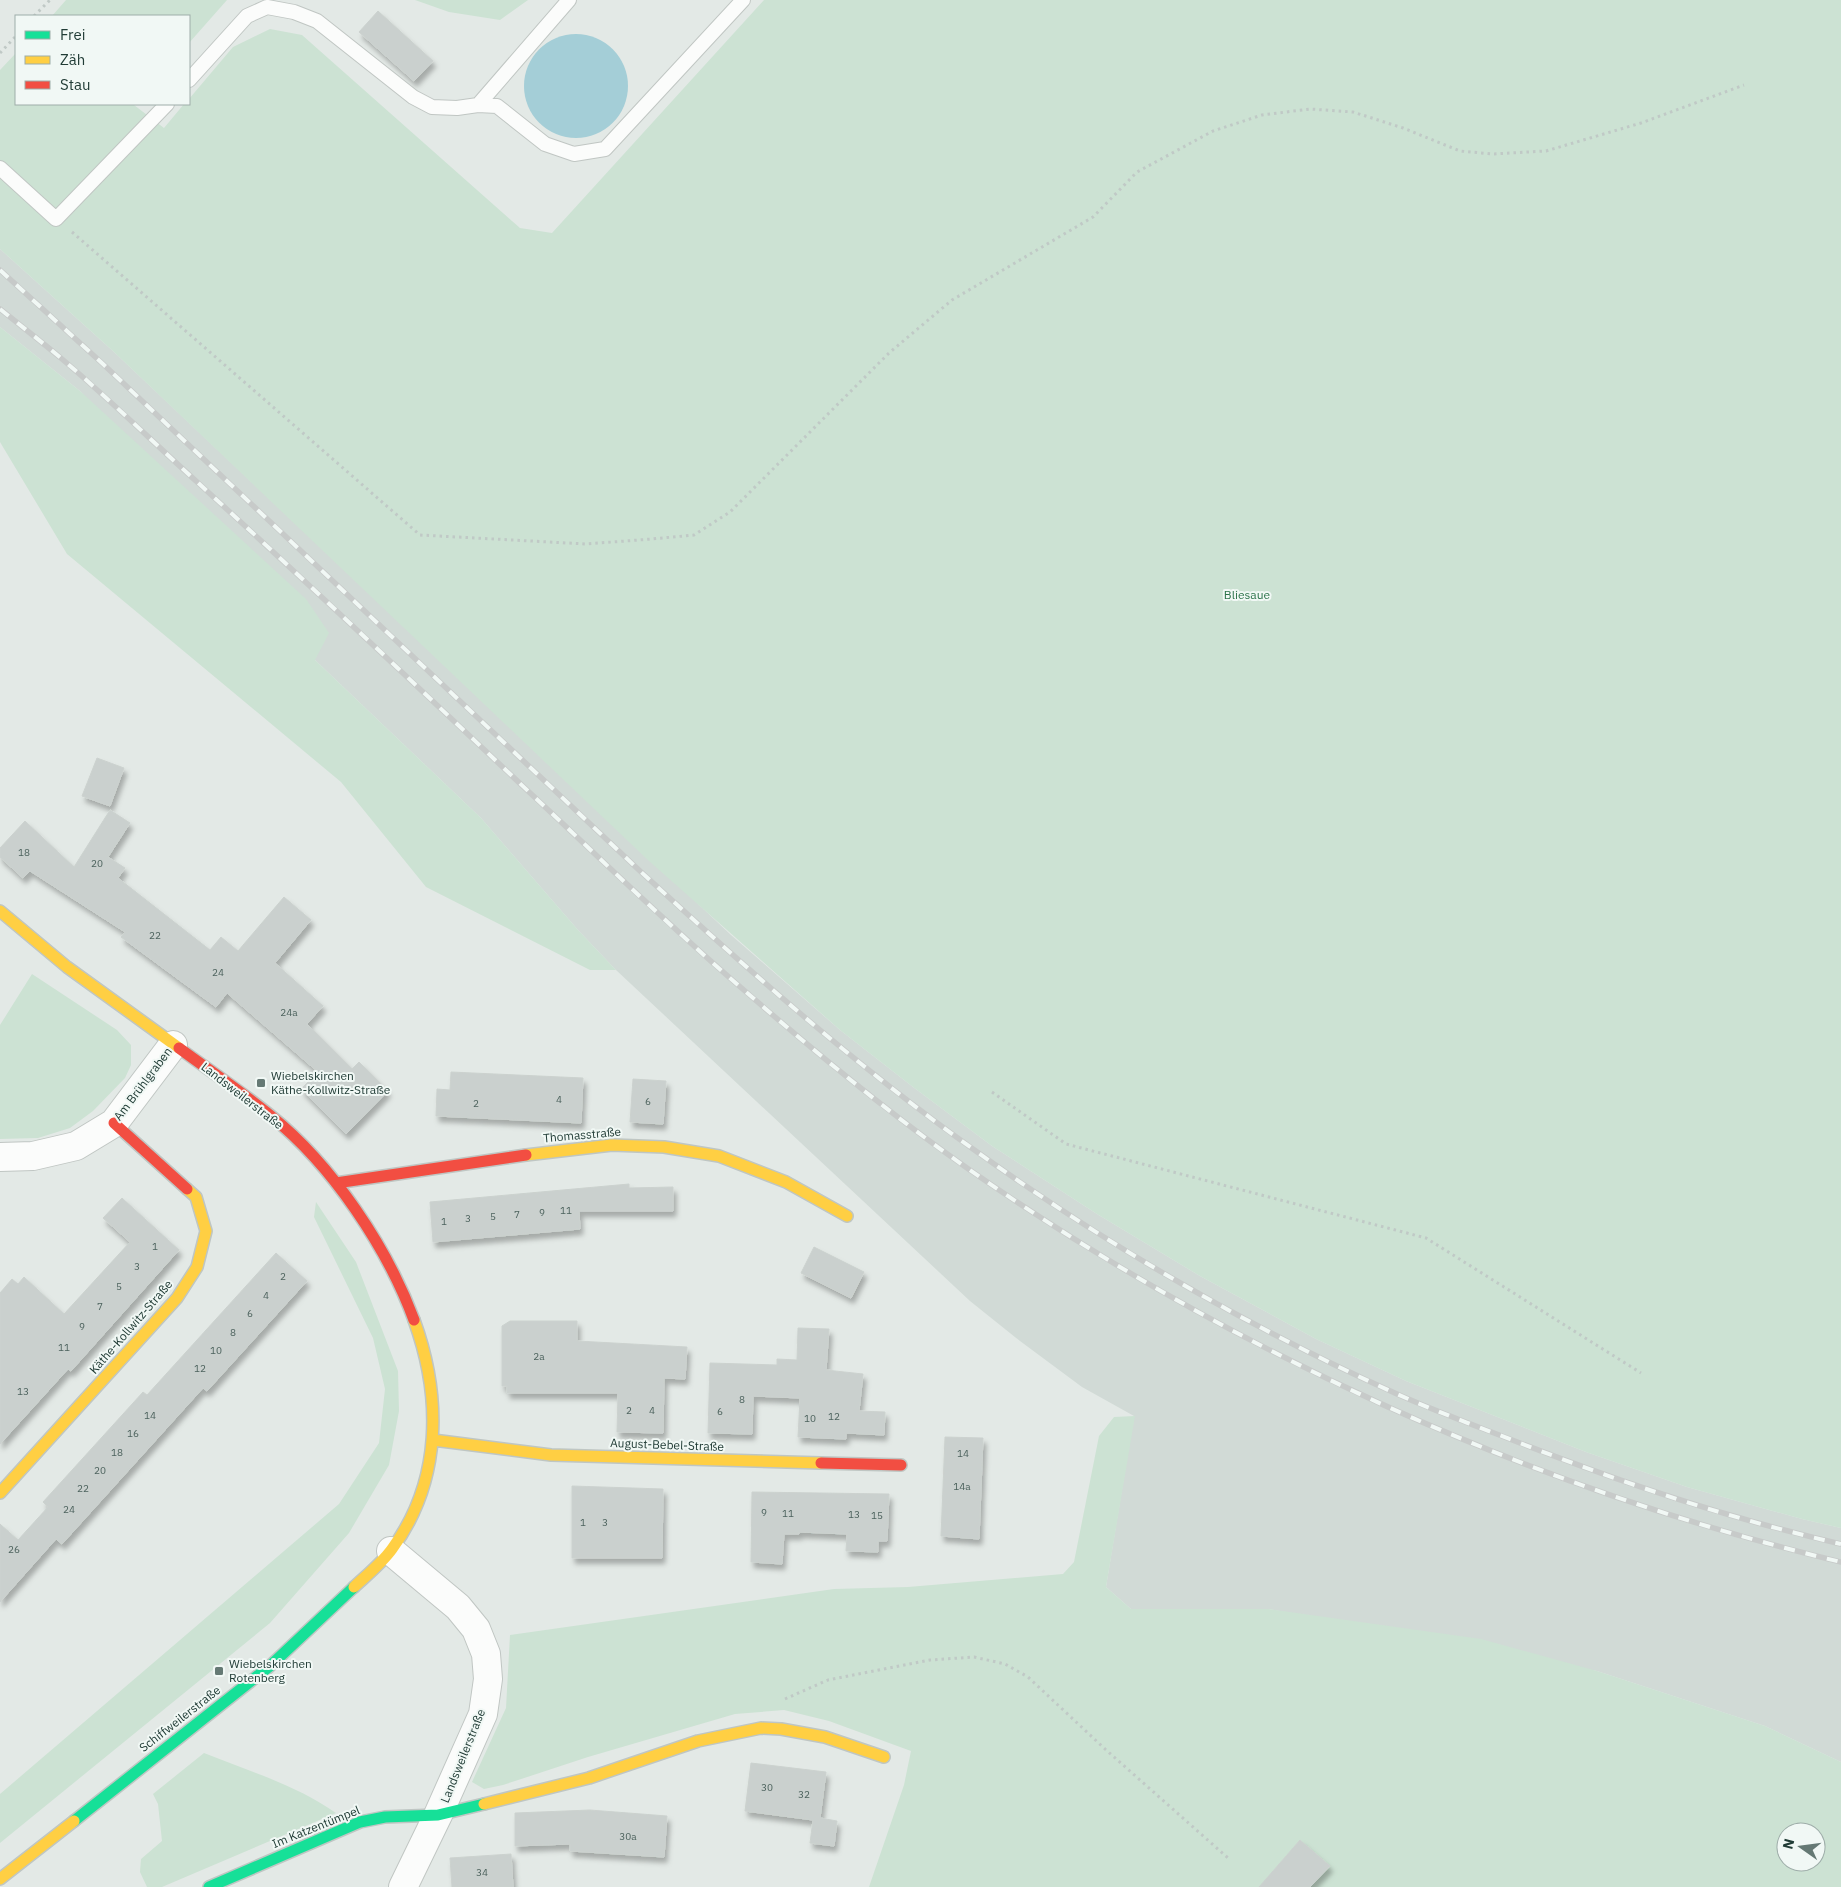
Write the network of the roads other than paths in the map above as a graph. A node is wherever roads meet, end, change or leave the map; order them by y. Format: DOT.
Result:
graph roads {
  1 [pos="569,0"];
  2 [pos="743,0"];
  3 [pos="190,79"];
  4 [pos="478,104"];
  5 [pos="167,105"];
  6 [pos="0,168"];
  7 [pos="0,911"];
  8 [pos="173,1045"];
  9 [pos="114,1123"];
  10 [pos="0,1157"];
  11 [pos="336,1183"];
  12 [pos="847,1216"];
  13 [pos="433,1440"];
  14 [pos="901,1465"];
  15 [pos="0,1493"];
  16 [pos="390,1551"];
  17 [pos="884,1757"];
  18 [pos="438,1815"];
  19 [pos="0,1879"];
  20 [pos="209,1887"];
  21 [pos="402,1887"];
  1 -- 4 [label="lane"];
  2 -- 4 [label="lane"];
  3 -- 4 [label="lane"];
  5 -- 6 [label="lane"];
  7 -- 8 [label="street, Landsweilerstraße"];
  8 -- 9 [label="street, Am Brühlgraben"];
  8 -- 11 [label="street, Landsweilerstraße"];
  9 -- 10 [label="street, Am Brühlgraben"];
  9 -- 15 [label="street, Käthe-Kollwitz-Straße"];
  11 -- 12 [label="street, Thomasstraße"];
  11 -- 13 [label="street, Landsweilerstraße"];
  13 -- 14 [label="street, August-Bebel-Straße"];
  13 -- 16 [label="street, Landsweilerstraße"];
  16 -- 18 [label="street, Landsweilerstraße"];
  16 -- 19 [label="street, Schiffweilerstraße"];
  17 -- 18 [label="street, Landsweilerstraße"];
  18 -- 20 [label="street, Im Katzentümpel"];
  18 -- 21 [label="street, Landsweilerstraße"];
}
